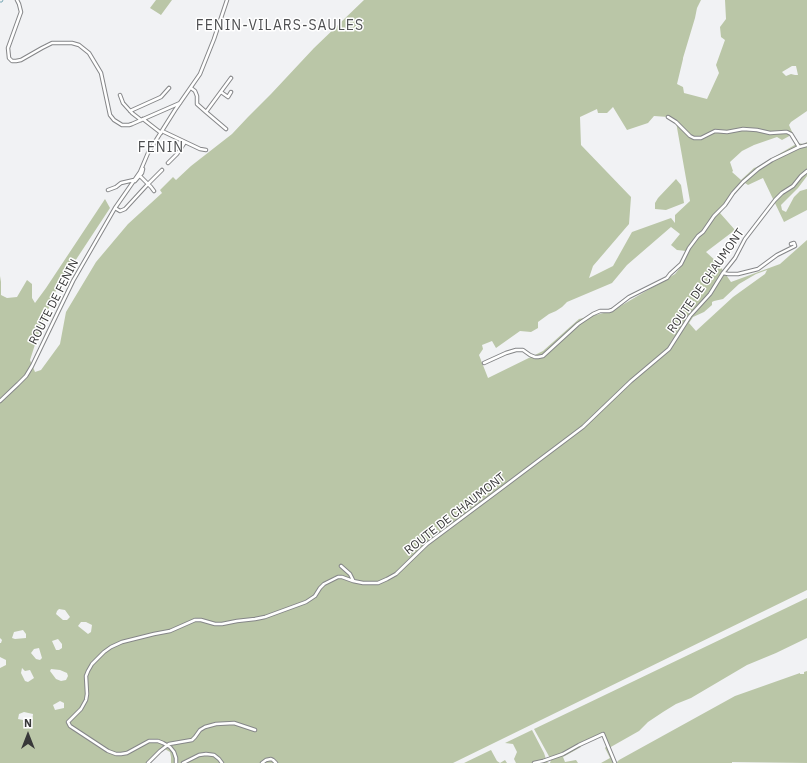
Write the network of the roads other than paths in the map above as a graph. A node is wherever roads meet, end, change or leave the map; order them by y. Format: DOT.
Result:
graph roads {
  1 [pos="17,0"];
  2 [pos="226,0"];
  3 [pos="231,78"];
  4 [pos="169,88"];
  5 [pos="191,88"];
  6 [pos="221,92"];
  7 [pos="232,92"];
  8 [pos="120,95"];
  9 [pos="180,103"];
  10 [pos="173,106"];
  11 [pos="175,110"];
  12 [pos="130,111"];
  13 [pos="206,112"];
  14 [pos="668,117"];
  15 [pos="142,119"];
  16 [pos="226,130"];
  17 [pos="161,132"];
  18 [pos="185,142"];
  19 [pos="807,145"];
  20 [pos="799,147"];
  21 [pos="206,150"];
  22 [pos="168,164"];
  23 [pos="143,165"];
  24 [pos="162,170"];
  25 [pos="807,171"];
  26 [pos="140,176"];
  27 [pos="134,180"];
  28 [pos="132,184"];
  29 [pos="148,184"];
  30 [pos="108,190"];
  31 [pos="154,191"];
  32 [pos="115,208"];
  33 [pos="791,244"];
  34 [pos="723,273"];
  35 [pos="484,363"];
  36 [pos="0,401"];
  37 [pos="341,566"];
  38 [pos="353,581"];
  39 [pos="255,730"];
  40 [pos="167,745"];
  41 [pos="148,763"];
  42 [pos="176,763"];
  43 [pos="182,763"];
  44 [pos="222,763"];
  45 [pos="262,763"];
  46 [pos="276,763"];
  47 [pos="534,763"];
  48 [pos="615,763"];
  1 -- 15 [label="street"];
  2 -- 5 [label="street"];
  3 -- 6 [label="street"];
  4 -- 12 [label="street"];
  5 -- 9 [label="street"];
  5 -- 13 [label="street"];
  6 -- 7 [label="street"];
  6 -- 13 [label="street"];
  8 -- 12 [label="street"];
  9 -- 10 [label="street"];
  9 -- 11 [label="street"];
  10 -- 11 [label="street"];
  10 -- 15 [label="street"];
  11 -- 17 [label="street"];
  12 -- 15 [label="street"];
  13 -- 16 [label="street"];
  14 -- 20 [label="street"];
  15 -- 17 [label="street"];
  17 -- 18 [label="street"];
  17 -- 23 [label="street"];
  18 -- 21 [label="street"];
  18 -- 22 [label="street"];
  19 -- 20 [label="street"];
  20 -- 35 [label="street"];
  23 -- 26 [label="street"];
  23 -- 27 [label="street"];
  24 -- 29 [label="street"];
  25 -- 34 [label="street, ROUTE DE CHAUMONT"];
  26 -- 28 [label="street"];
  26 -- 29 [label="street"];
  27 -- 28 [label="street"];
  27 -- 30 [label="street"];
  28 -- 32 [label="street, ROUTE DE FENIN"];
  29 -- 31 [label="street"];
  29 -- 32 [label="street"];
  32 -- 36 [label="street, ROUTE DE FENIN"];
  33 -- 34 [label="street"];
  34 -- 38 [label="street, ROUTE DE CHAUMONT"];
  37 -- 38 [label="street"];
  38 -- 40 [label="street, ROUTE DE CHAUMONT"];
  39 -- 40 [label="street"];
  40 -- 41 [label="street"];
  40 -- 42 [label="street"];
  43 -- 44 [label="street"];
  45 -- 46 [label="street"];
  47 -- 48 [label="street"];
}
